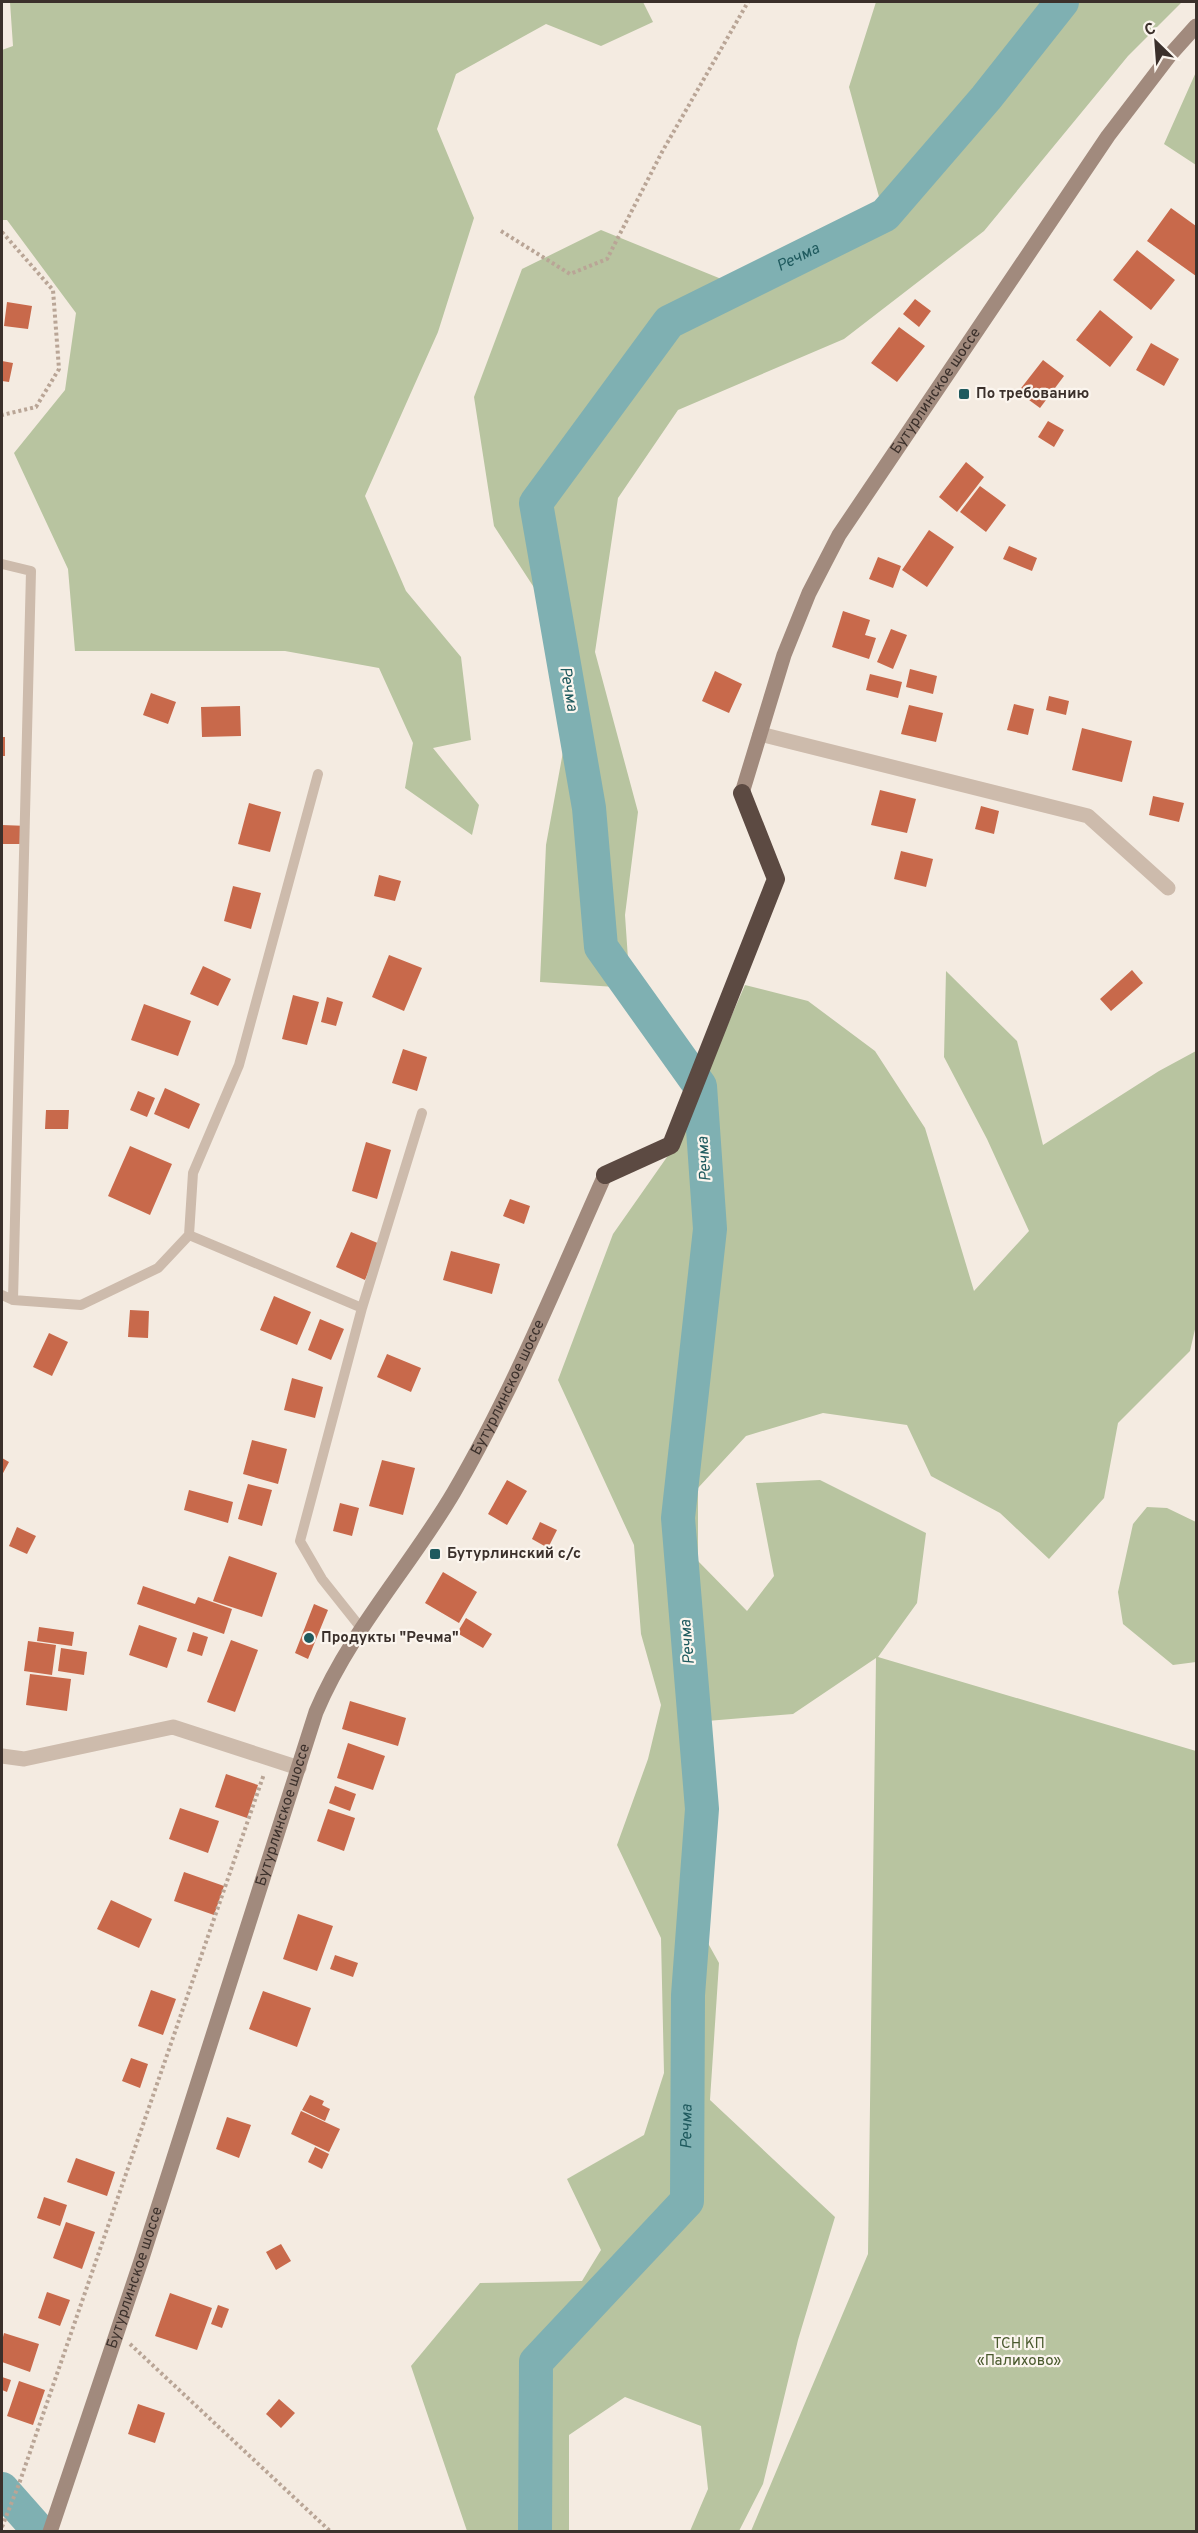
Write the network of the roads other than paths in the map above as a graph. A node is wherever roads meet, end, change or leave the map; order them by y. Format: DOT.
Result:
graph roads {
  1 [pos="1197,26"];
  2 [pos="2,564"];
  3 [pos="760,734"];
  4 [pos="318,774"];
  5 [pos="742,793"];
  6 [pos="1168,888"];
  7 [pos="422,1113"];
  8 [pos="605,1175"];
  9 [pos="189,1235"];
  10 [pos="2,1295"];
  11 [pos="13,1300"];
  12 [pos="362,1308"];
  13 [pos="361,1628"];
  14 [pos="2,1756"];
  15 [pos="299,1768"];
  16 [pos="50,2532"];
  1 -- 3 [label="main road, Бутурлинское шоссе"];
  2 -- 11 [label="lane"];
  3 -- 5 [label="main road, Бутурлинское шоссе"];
  3 -- 6 [label="street"];
  4 -- 9 [label="lane"];
  5 -- 8 [label="highway"];
  7 -- 12 [label="lane"];
  8 -- 13 [label="main road, Бутурлинское шоссе"];
  9 -- 11 [label="lane"];
  9 -- 12 [label="lane"];
  10 -- 11 [label="lane"];
  12 -- 13 [label="lane"];
  13 -- 15 [label="main road, Бутурлинское шоссе"];
  14 -- 15 [label="street"];
  15 -- 16 [label="main road, Бутурлинское шоссе"];
}
